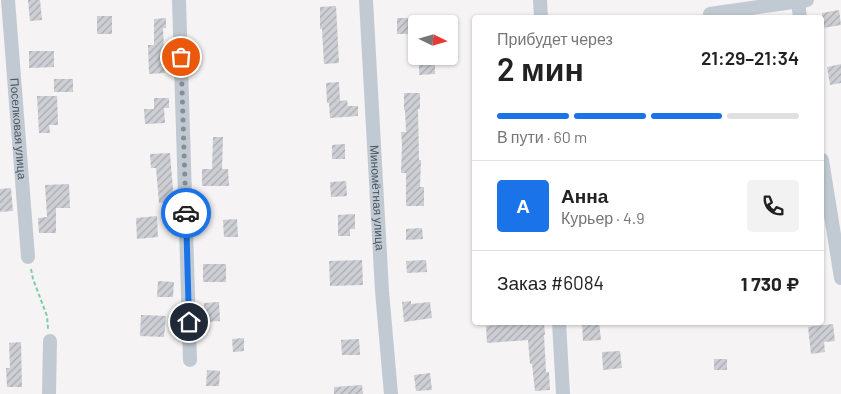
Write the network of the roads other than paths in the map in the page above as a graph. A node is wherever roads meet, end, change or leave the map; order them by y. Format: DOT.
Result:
graph roads {
  1 [pos="8,0"];
  2 [pos="179,0"];
  3 [pos="366,0"];
  4 [pos="540,0"];
  5 [pos="802,1"];
  6 [pos="710,10"];
  7 [pos="541,15"];
  8 [pos="800,15"];
  9 [pos="824,172"];
  10 [pos="28,257"];
  11 [pos="841,278"];
  12 [pos="559,325"];
  13 [pos="50,341"];
  14 [pos="190,360"];
  15 [pos="50,394"];
  16 [pos="391,394"];
  17 [pos="563,394"];
  1 -- 10 [label="street, Поселковая улица"];
  2 -- 14 [label="street"];
  3 -- 16 [label="street, Миномётная улица"];
  4 -- 7 [label="street"];
  5 -- 6 [label="street"];
  5 -- 8 [label="street"];
  9 -- 11 [label="street"];
  12 -- 17 [label="street"];
  13 -- 15 [label="street"];
}
